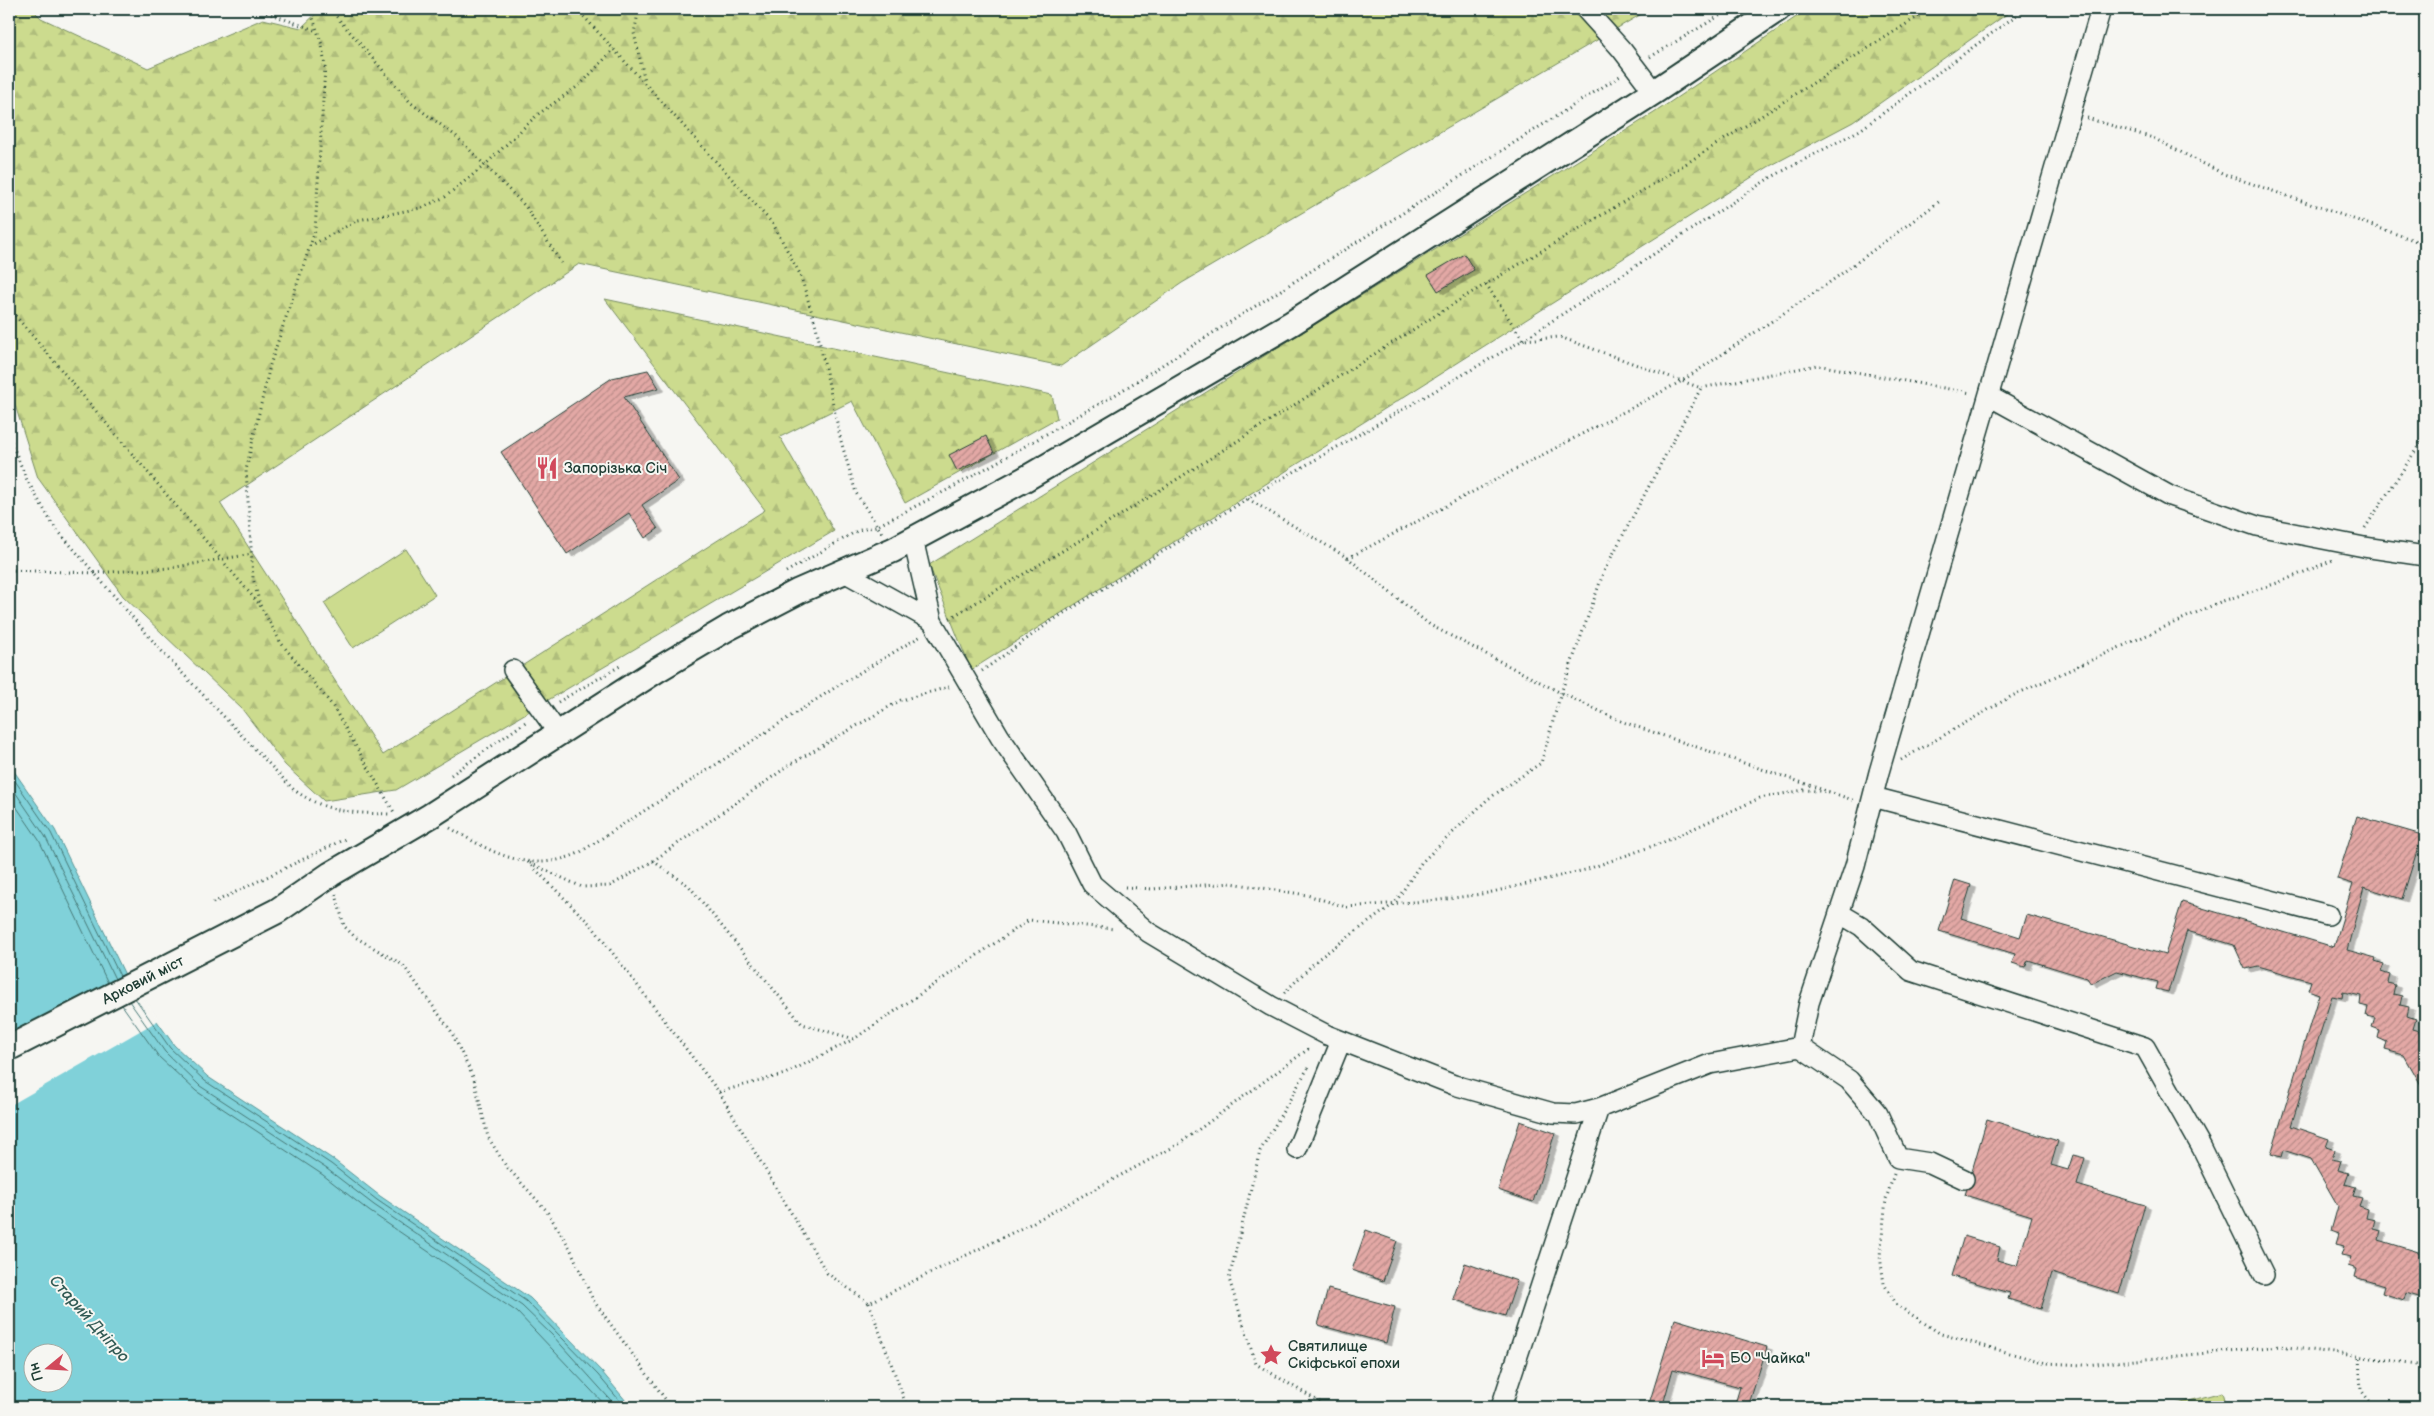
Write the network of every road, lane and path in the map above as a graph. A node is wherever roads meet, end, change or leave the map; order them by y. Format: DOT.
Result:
graph roads {
  1 [pos="257,9"];
  2 [pos="310,9"];
  3 [pos="330,9"];
  4 [pos="577,9"];
  5 [pos="639,9"];
  6 [pos="1584,9"];
  7 [pos="1730,9"];
  8 [pos="1778,9"];
  9 [pos="1930,9"];
  10 [pos="2025,9"];
  11 [pos="2101,9"];
  12 [pos="318,31"];
  13 [pos="614,49"];
  14 [pos="1635,66"];
  15 [pos="645,83"];
  16 [pos="1654,92"];
  17 [pos="2072,113"];
  18 [pos="485,165"];
  19 [pos="1940,201"];
  20 [pos="2425,244"];
  21 [pos="310,246"];
  22 [pos="560,263"];
  23 [pos="1486,284"];
  24 [pos="9,308"];
  25 [pos="1523,340"];
  26 [pos="1682,381"];
  27 [pos="1701,388"];
  28 [pos="1989,396"];
  29 [pos="2425,436"];
  30 [pos="9,437"];
  31 [pos="1247,499"];
  32 [pos="877,526"];
  33 [pos="903,544"];
  34 [pos="2356,546"];
  35 [pos="252,554"];
  36 [pos="2425,556"];
  37 [pos="220,558"];
  38 [pos="1348,558"];
  39 [pos="9,570"];
  40 [pos="844,572"];
  41 [pos="94,573"];
  42 [pos="780,575"];
  43 [pos="260,605"];
  44 [pos="934,624"];
  45 [pos="627,662"];
  46 [pos="513,670"];
  47 [pos="968,682"];
  48 [pos="1561,693"];
  49 [pos="541,711"];
  50 [pos="558,733"];
  51 [pos="1879,772"];
  52 [pos="444,780"];
  53 [pos="1833,792"];
  54 [pos="1872,802"];
  55 [pos="403,809"];
  56 [pos="395,814"];
  57 [pos="430,816"];
  58 [pos="386,819"];
  59 [pos="352,836"];
  60 [pos="653,861"];
  61 [pos="527,862"];
  62 [pos="331,874"];
  63 [pos="1092,884"];
  64 [pos="213,903"];
  65 [pos="1395,903"];
  66 [pos="1839,912"];
  67 [pos="2328,915"];
  68 [pos="1148,932"];
  69 [pos="1271,1006"];
  70 [pos="1334,1038"];
  71 [pos="854,1039"];
  72 [pos="1800,1047"];
  73 [pos="9,1048"];
  74 [pos="719,1092"];
  75 [pos="1599,1108"];
  76 [pos="1297,1149"];
  77 [pos="1898,1158"];
  78 [pos="1964,1179"];
  79 [pos="2264,1274"];
  80 [pos="869,1303"];
  81 [pos="2359,1358"];
  82 [pos="2425,1365"];
  83 [pos="671,1407"];
  84 [pos="907,1407"];
  85 [pos="1328,1407"];
  86 [pos="1501,1407"];
  87 [pos="2374,1407"];
  1 -- 12 [label="path"];
  2 -- 12 [label="path"];
  3 -- 18 [label="path"];
  4 -- 13 [label="path"];
  5 -- 15 [label="path"];
  6 -- 14 [label="street"];
  7 -- 14 [label="path"];
  8 -- 16 [label="main road, Арковий міст"];
  9 -- 23 [label="path"];
  10 -- 25 [label="path"];
  11 -- 17 [label="street"];
  12 -- 21 [label="path"];
  13 -- 15 [label="path"];
  13 -- 18 [label="path"];
  14 -- 16 [label="street"];
  14 -- 32 [label="path"];
  15 -- 32 [label="path"];
  16 -- 33 [label="main road, Арковий міст"];
  17 -- 20 [label="path"];
  17 -- 28 [label="street"];
  18 -- 21 [label="path"];
  18 -- 22 [label="path"];
  19 -- 26 [label="path"];
  21 -- 35 [label="path"];
  23 -- 25 [label="path"];
  23 -- 44 [label="path"];
  24 -- 37 [label="path"];
  25 -- 26 [label="path"];
  25 -- 31 [label="path"];
  26 -- 27 [label="path"];
  26 -- 38 [label="path"];
  27 -- 28 [label="path"];
  27 -- 48 [label="path"];
  28 -- 34 [label="street"];
  28 -- 51 [label="street"];
  29 -- 34 [label="path"];
  30 -- 41 [label="path"];
  31 -- 38 [label="path"];
  31 -- 47 [label="path"];
  32 -- 33 [label="path"];
  32 -- 42 [label="path"];
  33 -- 40 [label="main road, Арковий міст"];
  33 -- 44 [label="street"];
  34 -- 36 [label="street"];
  34 -- 51 [label="path"];
  35 -- 37 [label="path"];
  35 -- 43 [label="path"];
  37 -- 41 [label="path"];
  37 -- 43 [label="path"];
  38 -- 48 [label="path"];
  39 -- 41 [label="path"];
  40 -- 44 [label="street"];
  40 -- 50 [label="main road, Арковий міст"];
  41 -- 56 [label="path"];
  43 -- 56 [label="path"];
  44 -- 47 [label="street"];
  44 -- 61 [label="path"];
  45 -- 49 [label="path"];
  46 -- 49 [label="street"];
  47 -- 60 [label="path"];
  47 -- 63 [label="street"];
  48 -- 53 [label="path"];
  48 -- 65 [label="path"];
  49 -- 50 [label="street"];
  49 -- 52 [label="path"];
  50 -- 57 [label="main road, Арковий міст"];
  51 -- 54 [label="street"];
  53 -- 54 [label="path"];
  53 -- 65 [label="path"];
  54 -- 66 [label="street"];
  54 -- 67 [label="street"];
  55 -- 56 [label="path"];
  56 -- 57 [label="path"];
  56 -- 58 [label="path"];
  57 -- 61 [label="path"];
  57 -- 62 [label="main road, Арковий міст"];
  59 -- 64 [label="path"];
  60 -- 61 [label="path"];
  60 -- 71 [label="path"];
  61 -- 74 [label="path"];
  62 -- 73 [label="main road, Арковий міст"];
  62 -- 83 [label="path"];
  63 -- 65 [label="path"];
  63 -- 68 [label="street"];
  65 -- 69 [label="path"];
  66 -- 72 [label="street"];
  66 -- 79 [label="street"];
  68 -- 69 [label="street"];
  68 -- 71 [label="path"];
  69 -- 70 [label="street"];
  70 -- 75 [label="street"];
  70 -- 76 [label="street"];
  70 -- 80 [label="path"];
  70 -- 85 [label="path"];
  71 -- 74 [label="path"];
  72 -- 75 [label="street"];
  72 -- 77 [label="street"];
  74 -- 80 [label="path"];
  75 -- 86 [label="street"];
  77 -- 78 [label="street"];
  77 -- 81 [label="path"];
  80 -- 84 [label="path"];
  81 -- 82 [label="path"];
  81 -- 87 [label="path"];
}
